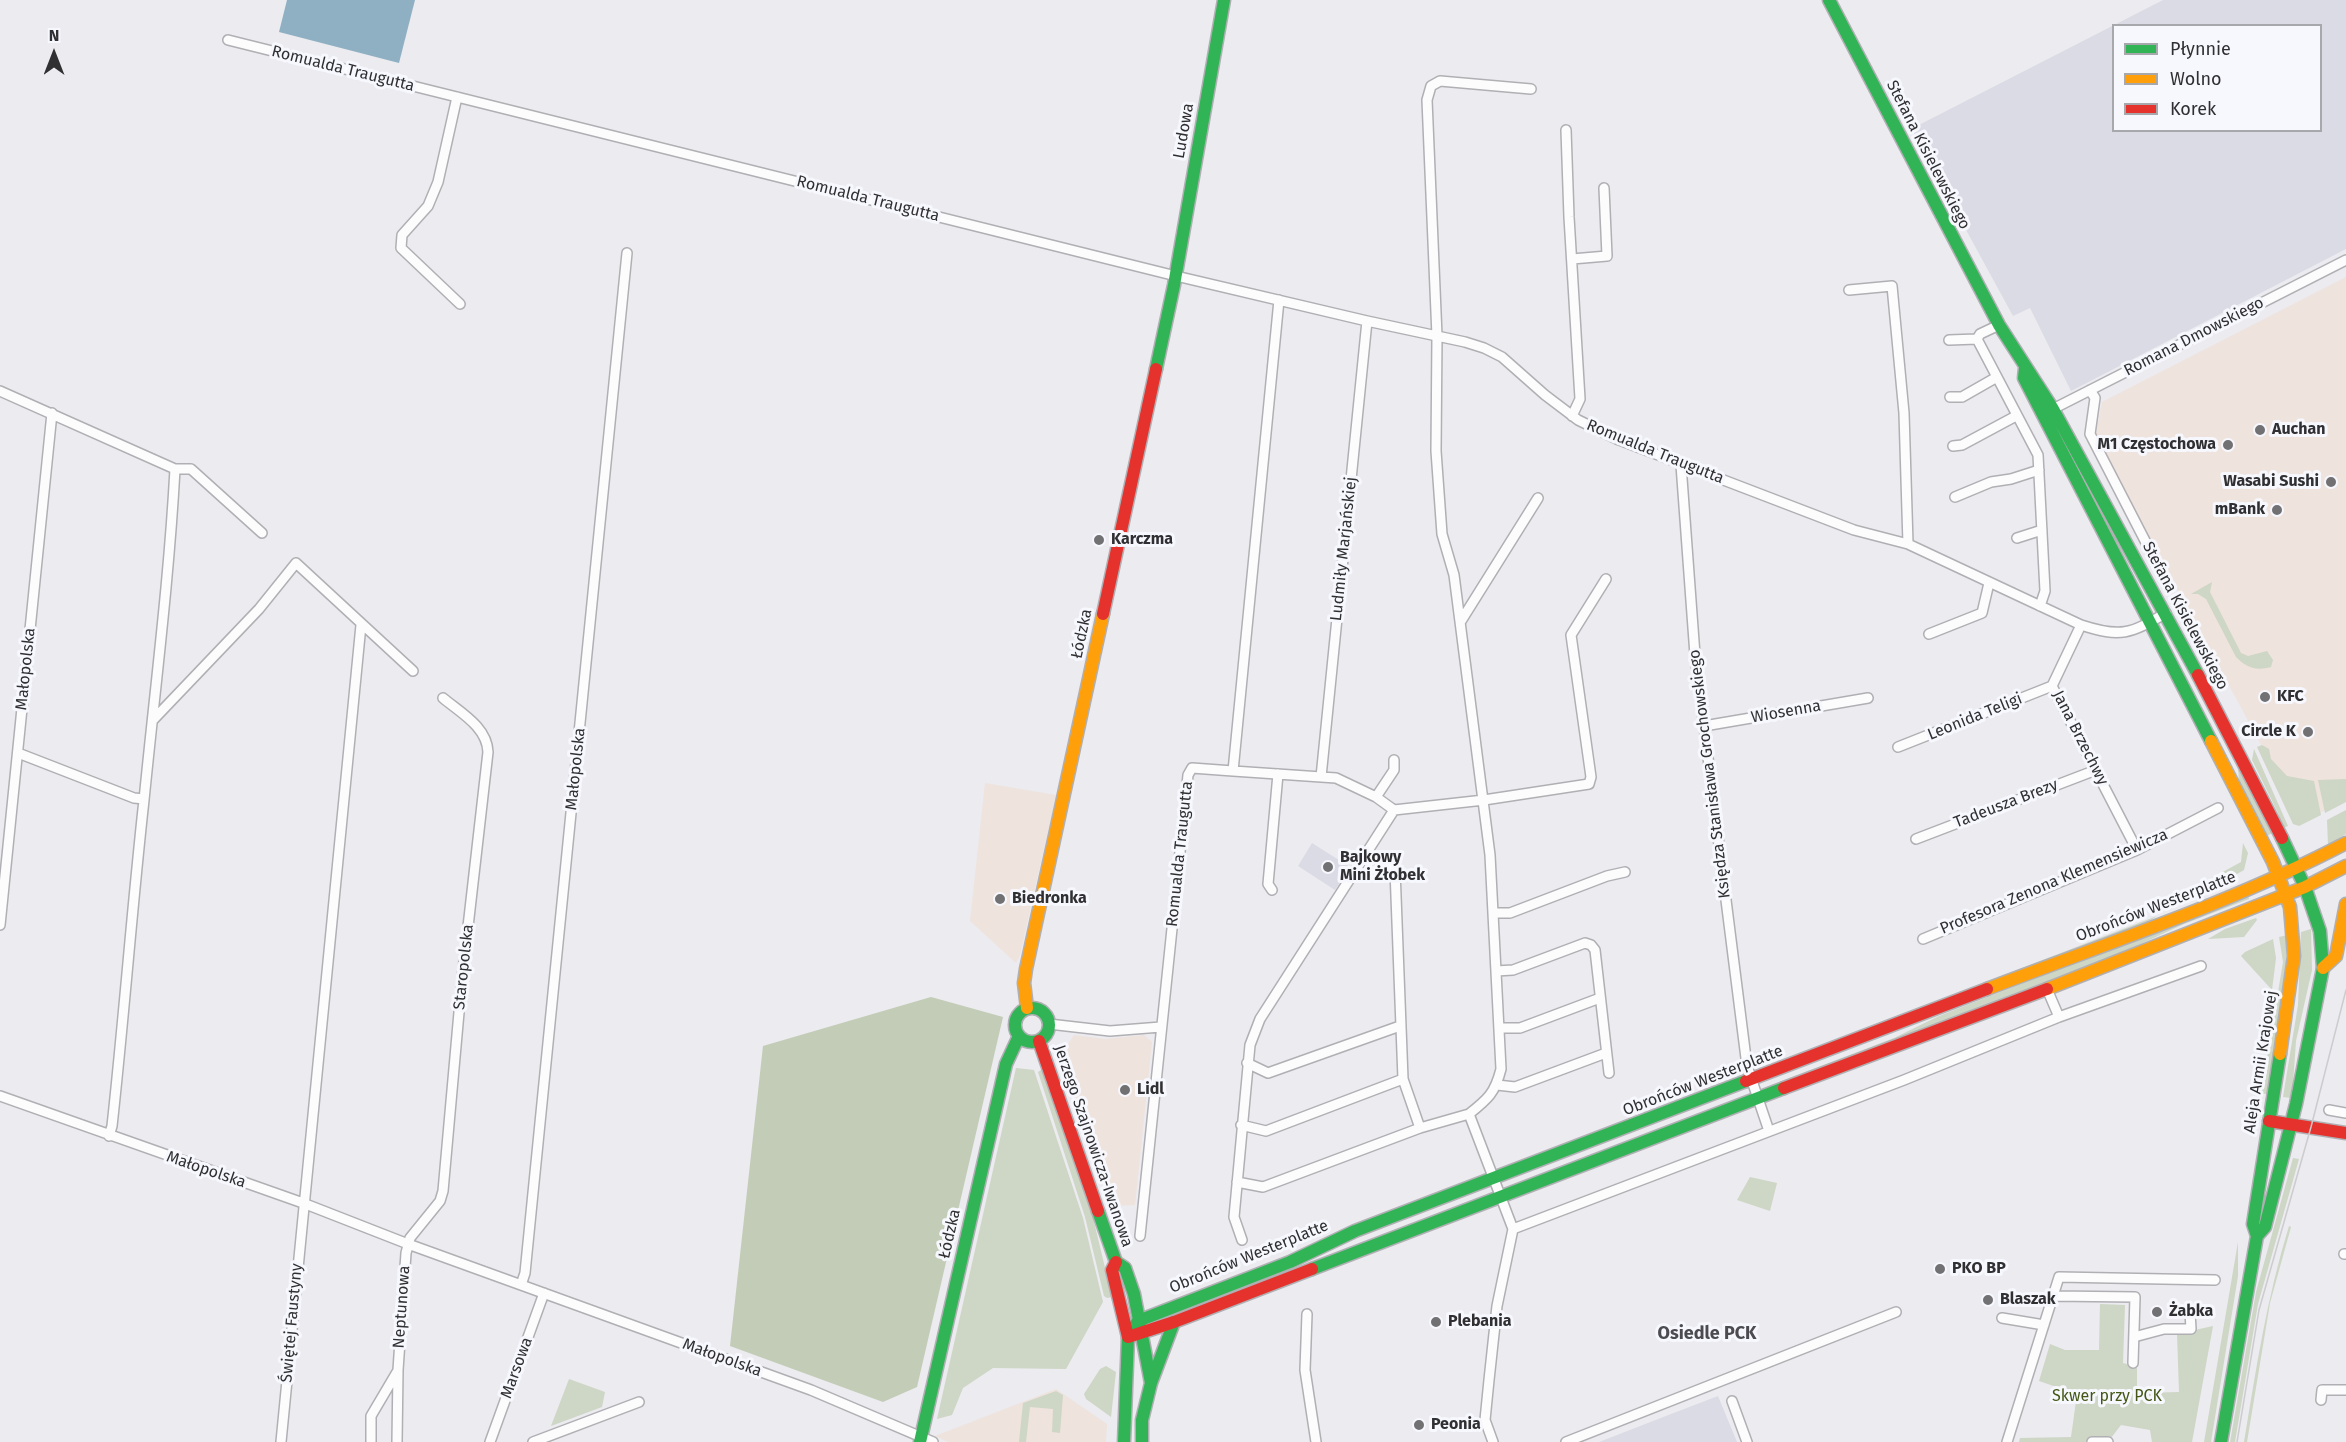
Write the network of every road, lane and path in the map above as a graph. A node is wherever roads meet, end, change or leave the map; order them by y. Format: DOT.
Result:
graph roads {
  1 [pos="1224,0"];
  2 [pos="1829,0"];
  3 [pos="228,40"];
  4 [pos="1531,89"];
  5 [pos="457,97"];
  6 [pos="1566,130"];
  7 [pos="1604,188"];
  8 [pos="627,253"];
  9 [pos="1572,259"];
  10 [pos="2346,260"];
  11 [pos="1177,272"];
  12 [pos="1849,290"];
  13 [pos="1279,300"];
  14 [pos="460,304"];
  15 [pos="1366,321"];
  16 [pos="1999,325"];
  17 [pos="1437,336"];
  18 [pos="1949,339"];
  19 [pos="1977,339"];
  20 [pos="1997,377"];
  21 [pos="2090,390"];
  22 [pos="0,391"];
  23 [pos="1950,398"];
  24 [pos="2047,412"];
  25 [pos="52,413"];
  26 [pos="1572,416"];
  27 [pos="2016,416"];
  28 [pos="1953,446"];
  29 [pos="1681,465"];
  30 [pos="175,469"];
  31 [pos="2039,470"];
  32 [pos="1955,497"];
  33 [pos="1538,498"];
  34 [pos="2042,531"];
  35 [pos="262,533"];
  36 [pos="2017,538"];
  37 [pos="1908,544"];
  38 [pos="2156,562"];
  39 [pos="1606,579"];
  40 [pos="1989,582"];
  41 [pos="2040,606"];
  42 [pos="2166,613"];
  43 [pos="1461,621"];
  44 [pos="2150,623"];
  45 [pos="361,625"];
  46 [pos="2081,626"];
  47 [pos="1929,634"];
  48 [pos="413,671"];
  49 [pos="2052,686"];
  50 [pos="443,698"];
  51 [pos="1868,698"];
  52 [pos="153,720"];
  53 [pos="1704,726"];
  54 [pos="1899,747"];
  55 [pos="18,753"];
  56 [pos="1394,760"];
  57 [pos="2096,770"];
  58 [pos="1233,771"];
  59 [pos="1278,774"];
  60 [pos="1321,777"];
  61 [pos="1376,797"];
  62 [pos="144,799"];
  63 [pos="1484,800"];
  64 [pos="2218,808"];
  65 [pos="1394,810"];
  66 [pos="1916,839"];
  67 [pos="2346,843"];
  68 [pos="2137,850"];
  69 [pos="1366,853"];
  70 [pos="2346,866"];
  71 [pos="2298,868"];
  72 [pos="1625,872"];
  73 [pos="2280,876"];
  74 [pos="2305,887"];
  75 [pos="1272,890"];
  76 [pos="2286,893"];
  77 [pos="2346,903"];
  78 [pos="1493,913"];
  79 [pos="0,925"];
  80 [pos="1923,939"];
  81 [pos="2201,966"];
  82 [pos="2323,968"];
  83 [pos="1496,971"];
  84 [pos="2048,989"];
  85 [pos="1600,998"];
  86 [pos="1027,1008"];
  87 [pos="2059,1017"];
  88 [pos="1049,1024"];
  89 [pos="1400,1026"];
  90 [pos="1161,1027"];
  91 [pos="1499,1028"];
  92 [pos="1019,1036"];
  93 [pos="1039,1041"];
  94 [pos="1606,1053"];
  95 [pos="1247,1063"];
  96 [pos="1609,1073"];
  97 [pos="1403,1079"];
  98 [pos="1750,1081"];
  99 [pos="1497,1084"];
  100 [pos="0,1096"];
  101 [pos="1758,1099"];
  102 [pos="2329,1110"];
  103 [pos="2346,1113"];
  104 [pos="1469,1114"];
  105 [pos="2269,1121"];
  106 [pos="1241,1125"];
  107 [pos="2291,1125"];
  108 [pos="1420,1128"];
  109 [pos="1769,1131"];
  110 [pos="2346,1133"];
  111 [pos="109,1136"];
  112 [pos="1494,1178"];
  113 [pos="1237,1182"];
  114 [pos="1501,1195"];
  115 [pos="303,1203"];
  116 [pos="1513,1229"];
  117 [pos="1140,1236"];
  118 [pos="2257,1236"];
  119 [pos="1242,1240"];
  120 [pos="408,1244"];
  121 [pos="1116,1262"];
  122 [pos="2215,1280"];
  123 [pos="521,1285"];
  124 [pos="544,1293"];
  125 [pos="2053,1296"];
  126 [pos="1896,1312"];
  127 [pos="2190,1312"];
  128 [pos="1307,1314"];
  129 [pos="2002,1318"];
  130 [pos="1174,1322"];
  131 [pos="2044,1325"];
  132 [pos="1139,1327"];
  133 [pos="1128,1337"];
  134 [pos="2134,1337"];
  135 [pos="2133,1363"];
  136 [pos="398,1370"];
  137 [pos="1152,1383"];
  138 [pos="2346,1390"];
  139 [pos="2321,1400"];
  140 [pos="1732,1401"];
  141 [pos="639,1402"];
  142 [pos="925,1440"];
  143 [pos="281,1442"];
  144 [pos="371,1442"];
  145 [pos="397,1442"];
  146 [pos="490,1442"];
  147 [pos="532,1442"];
  148 [pos="1124,1442"];
  149 [pos="1142,1442"];
  150 [pos="1316,1442"];
  151 [pos="1492,1442"];
  152 [pos="1566,1442"];
  153 [pos="1747,1442"];
  154 [pos="2007,1442"];
  155 [pos="2092,1442"];
  156 [pos="2108,1442"];
  157 [pos="2221,1442"];
  1 -- 11 [label="main road, Ludowa"];
  2 -- 16 [label="main road, Stefana Kisielewskiego"];
  3 -- 5 [label="street, Romualda Traugutta"];
  4 -- 17 [label="street"];
  5 -- 11 [label="street, Romualda Traugutta"];
  5 -- 14 [label="street"];
  6 -- 9 [label="street"];
  7 -- 9 [label="street"];
  8 -- 123 [label="street, Małopolska"];
  9 -- 26 [label="street"];
  10 -- 21 [label="street, Romana Dmowskiego"];
  11 -- 13 [label="street, Romualda Traugutta"];
  11 -- 86 [label="main road, Łódzka"];
  12 -- 37 [label="street"];
  13 -- 15 [label="street, Romualda Traugutta"];
  13 -- 58 [label="street"];
  15 -- 17 [label="street, Romualda Traugutta"];
  15 -- 60 [label="street, Ludmiły Marjańskiej"];
  16 -- 19 [label="street"];
  16 -- 24 [label="main road, Stefana Kisielewskiego"];
  17 -- 26 [label="street, Romualda Traugutta"];
  17 -- 43 [label="street"];
  18 -- 19 [label="street"];
  19 -- 20 [label="street"];
  20 -- 23 [label="street"];
  20 -- 27 [label="street"];
  21 -- 24 [label="street, Romana Dmowskiego"];
  21 -- 38 [label="street"];
  22 -- 25 [label="street"];
  24 -- 42 [label="main road, Stefana Kisielewskiego"];
  24 -- 44 [label="main road, Stefana Kisielewskiego"];
  25 -- 30 [label="street"];
  25 -- 55 [label="street, Małopolska"];
  26 -- 29 [label="street, Romualda Traugutta"];
  27 -- 28 [label="street"];
  27 -- 31 [label="street"];
  29 -- 37 [label="street, Romualda Traugutta"];
  29 -- 53 [label="street, Księdza Stanisława Grochowskiego"];
  30 -- 35 [label="street"];
  30 -- 52 [label="street"];
  31 -- 32 [label="street"];
  31 -- 34 [label="street"];
  33 -- 43 [label="street"];
  34 -- 36 [label="street"];
  34 -- 41 [label="street"];
  37 -- 40 [label="street, Romualda Traugutta"];
  39 -- 63 [label="street"];
  40 -- 41 [label="street, Romualda Traugutta"];
  40 -- 47 [label="street"];
  41 -- 46 [label="street, Romualda Traugutta"];
  42 -- 44 [label="street, Romualda Traugutta"];
  42 -- 71 [label="main road, Stefana Kisielewskiego"];
  43 -- 63 [label="street"];
  44 -- 46 [label="street, Romualda Traugutta"];
  44 -- 73 [label="main road, Stefana Kisielewskiego"];
  45 -- 48 [label="street"];
  45 -- 52 [label="street"];
  45 -- 115 [label="street"];
  46 -- 49 [label="street, Jana Brzechwy"];
  49 -- 54 [label="street, Leonida Teligi"];
  49 -- 57 [label="street, Jana Brzechwy"];
  50 -- 120 [label="street, Staropolska"];
  51 -- 53 [label="street, Wiosenna"];
  52 -- 62 [label="street"];
  53 -- 98 [label="street, Księdza Stanisława Grochowskiego"];
  55 -- 62 [label="street"];
  55 -- 79 [label="street, Małopolska"];
  56 -- 61 [label="street"];
  57 -- 66 [label="street, Tadeusza Brezy"];
  57 -- 68 [label="street, Jana Brzechwy"];
  58 -- 59 [label="street"];
  58 -- 90 [label="street, Romualda Traugutta"];
  59 -- 60 [label="street"];
  59 -- 75 [label="street"];
  60 -- 61 [label="street"];
  61 -- 65 [label="street"];
  62 -- 111 [label="street"];
  63 -- 65 [label="street"];
  63 -- 78 [label="street"];
  64 -- 68 [label="street, Profesora Zenona Klemensiewicza"];
  65 -- 69 [label="street"];
  67 -- 71 [label="main road, Obrońców Westerplatte"];
  68 -- 80 [label="street, Profesora Zenona Klemensiewicza"];
  69 -- 89 [label="street"];
  69 -- 95 [label="street"];
  70 -- 74 [label="main road, Obrońców Westerplatte"];
  71 -- 73 [label="main road, Obrońców Westerplatte"];
  71 -- 74 [label="main road, Stefana Kisielewskiego"];
  72 -- 78 [label="street"];
  73 -- 76 [label="main road, Stefana Kisielewskiego"];
  73 -- 98 [label="main road, Obrońców Westerplatte"];
  74 -- 76 [label="main road, Obrońców Westerplatte"];
  74 -- 82 [label="main road, Aleja Armii Krajowej"];
  76 -- 84 [label="main road, Obrońców Westerplatte"];
  76 -- 105 [label="main road, Aleja Armii Krajowej"];
  77 -- 82 [label="main road, Aleja Armii Krajowej"];
  78 -- 83 [label="street"];
  81 -- 87 [label="street"];
  82 -- 107 [label="main road, Aleja Armii Krajowej"];
  83 -- 85 [label="street"];
  83 -- 91 [label="street"];
  84 -- 87 [label="street"];
  84 -- 101 [label="main road, Obrońców Westerplatte"];
  85 -- 91 [label="street"];
  85 -- 94 [label="street"];
  86 -- 88 [label="main road"];
  86 -- 92 [label="main road"];
  87 -- 109 [label="street"];
  88 -- 90 [label="street"];
  88 -- 93 [label="main road"];
  89 -- 95 [label="street"];
  89 -- 97 [label="street"];
  90 -- 117 [label="street, Romualda Traugutta"];
  91 -- 99 [label="street"];
  92 -- 93 [label="main road"];
  92 -- 142 [label="main road, Łódzka"];
  93 -- 121 [label="main road, Jerzego Szajnowicza-Iwanowa"];
  94 -- 96 [label="street"];
  94 -- 99 [label="street"];
  95 -- 106 [label="street"];
  97 -- 106 [label="street"];
  97 -- 108 [label="street"];
  98 -- 101 [label="street, Księdza Stanisława Grochowskiego"];
  98 -- 112 [label="main road, Obrońców Westerplatte"];
  99 -- 104 [label="street"];
  100 -- 111 [label="street, Małopolska"];
  101 -- 109 [label="street, Księdza Stanisława Grochowskiego"];
  101 -- 114 [label="main road, Obrońców Westerplatte"];
  102 -- 103 [label="street"];
  104 -- 108 [label="street"];
  104 -- 112 [label="street"];
  105 -- 107 [label="main road"];
  105 -- 118 [label="main road, Aleja Armii Krajowej"];
  106 -- 113 [label="street"];
  107 -- 110 [label="main road"];
  107 -- 118 [label="main road, Aleja Armii Krajowej"];
  108 -- 113 [label="street"];
  109 -- 116 [label="street"];
  111 -- 115 [label="street, Małopolska"];
  112 -- 114 [label="street"];
  112 -- 132 [label="main road, Obrońców Westerplatte"];
  113 -- 119 [label="street"];
  114 -- 116 [label="street"];
  114 -- 130 [label="main road, Obrońców Westerplatte"];
  115 -- 120 [label="street, Małopolska"];
  115 -- 143 [label="street, Świętej Faustyny"];
  116 -- 151 [label="street"];
  118 -- 157 [label="main road, Aleja Armii Krajowej"];
  120 -- 123 [label="street, Małopolska"];
  120 -- 136 [label="street, Neptunowa"];
  121 -- 132 [label="main road, Jerzego Szajnowicza-Iwanowa"];
  121 -- 133 [label="main road, Jerzego Szajnowicza-Iwanowa"];
  122 -- 125 [label="street"];
  123 -- 124 [label="street, Małopolska"];
  124 -- 142 [label="street, Małopolska"];
  124 -- 146 [label="street, Marsowa"];
  125 -- 131 [label="street"];
  125 -- 134 [label="street"];
  126 -- 152 [label="street"];
  127 -- 134 [label="street"];
  128 -- 150 [label="street"];
  129 -- 131 [label="street"];
  130 -- 132 [label="main road, Obrońców Westerplatte"];
  130 -- 137 [label="main road, Obrońców Westerplatte"];
  131 -- 154 [label="street"];
  132 -- 133 [label="main road, Obrońców Westerplatte"];
  132 -- 137 [label="main road, Jerzego Szajnowicza-Iwanowa"];
  133 -- 148 [label="main road"];
  134 -- 135 [label="street"];
  136 -- 144 [label="street, Neptunowa"];
  136 -- 145 [label="street, Neptunowa"];
  137 -- 149 [label="main road, Jerzego Szajnowicza-Iwanowa"];
  138 -- 139 [label="street"];
  140 -- 153 [label="street"];
  141 -- 147 [label="street"];
  155 -- 156 [label="street"];
}
